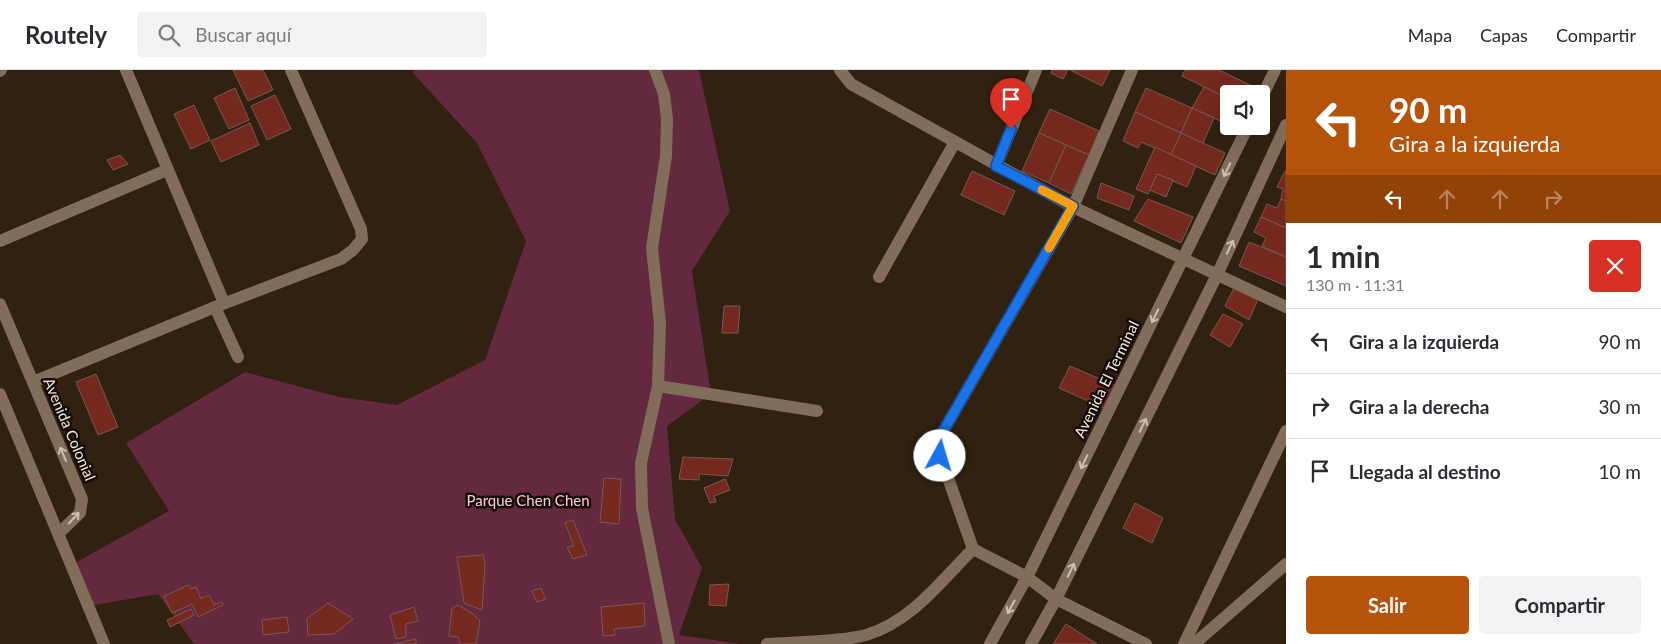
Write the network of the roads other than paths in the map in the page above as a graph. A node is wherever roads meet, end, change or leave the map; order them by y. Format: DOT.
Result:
graph roads {
  1 [pos="126,70"];
  2 [pos="291,70"];
  3 [pos="655,70"];
  4 [pos="840,70"];
  5 [pos="1036,70"];
  6 [pos="1132,70"];
  7 [pos="1275,70"];
  8 [pos="1268,85"];
  9 [pos="1286,125"];
  10 [pos="1244,135"];
  11 [pos="955,142"];
  12 [pos="996,166"];
  13 [pos="167,170"];
  14 [pos="1073,206"];
  15 [pos="0,241"];
  16 [pos="1184,260"];
  17 [pos="1217,275"];
  18 [pos="879,277"];
  19 [pos="0,304"];
  20 [pos="220,305"];
  21 [pos="1286,307"];
  22 [pos="238,357"];
  23 [pos="33,382"];
  24 [pos="658,386"];
  25 [pos="0,394"];
  26 [pos="816,411"];
  27 [pos="1286,431"];
  28 [pos="59,533"];
  29 [pos="973,549"];
  30 [pos="1286,564"];
  31 [pos="1027,577"];
  32 [pos="1056,599"];
  33 [pos="104,644"];
  34 [pos="669,644"];
  35 [pos="767,644"];
  36 [pos="990,644"];
  37 [pos="1031,644"];
  38 [pos="1146,644"];
  39 [pos="1184,644"];
  40 [pos="1194,644"];
  1 -- 13 [label="street"];
  2 -- 20 [label="street"];
  3 -- 24 [label="street"];
  4 -- 11 [label="street"];
  5 -- 12 [label="street"];
  6 -- 14 [label="street"];
  7 -- 8 [label="street"];
  17 -- 9 [label="street, one-way"];
  10 -- 16 [label="street, Avenida El Terminal, one-way"];
  11 -- 12 [label="street"];
  11 -- 18 [label="street"];
  12 -- 14 [label="street"];
  13 -- 15 [label="street"];
  13 -- 20 [label="street"];
  14 -- 16 [label="street"];
  14 -- 29 [label="street"];
  16 -- 17 [label="street"];
  16 -- 31 [label="street, Avenida El Terminal, one-way"];
  17 -- 21 [label="street"];
  32 -- 17 [label="street, one-way"];
  19 -- 23 [label="street, Avenida Colonial"];
  20 -- 22 [label="street"];
  20 -- 23 [label="street"];
  28 -- 23 [label="street, Avenida Colonial, one-way"];
  24 -- 26 [label="street"];
  24 -- 34 [label="street"];
  25 -- 28 [label="street"];
  27 -- 39 [label="street"];
  28 -- 33 [label="street"];
  29 -- 31 [label="street"];
  29 -- 35 [label="street"];
  30 -- 40 [label="street"];
  31 -- 32 [label="street"];
  31 -- 36 [label="street, Avenida El Terminal, one-way"];
  32 -- 37 [label="street"];
  32 -- 38 [label="street"];
}
